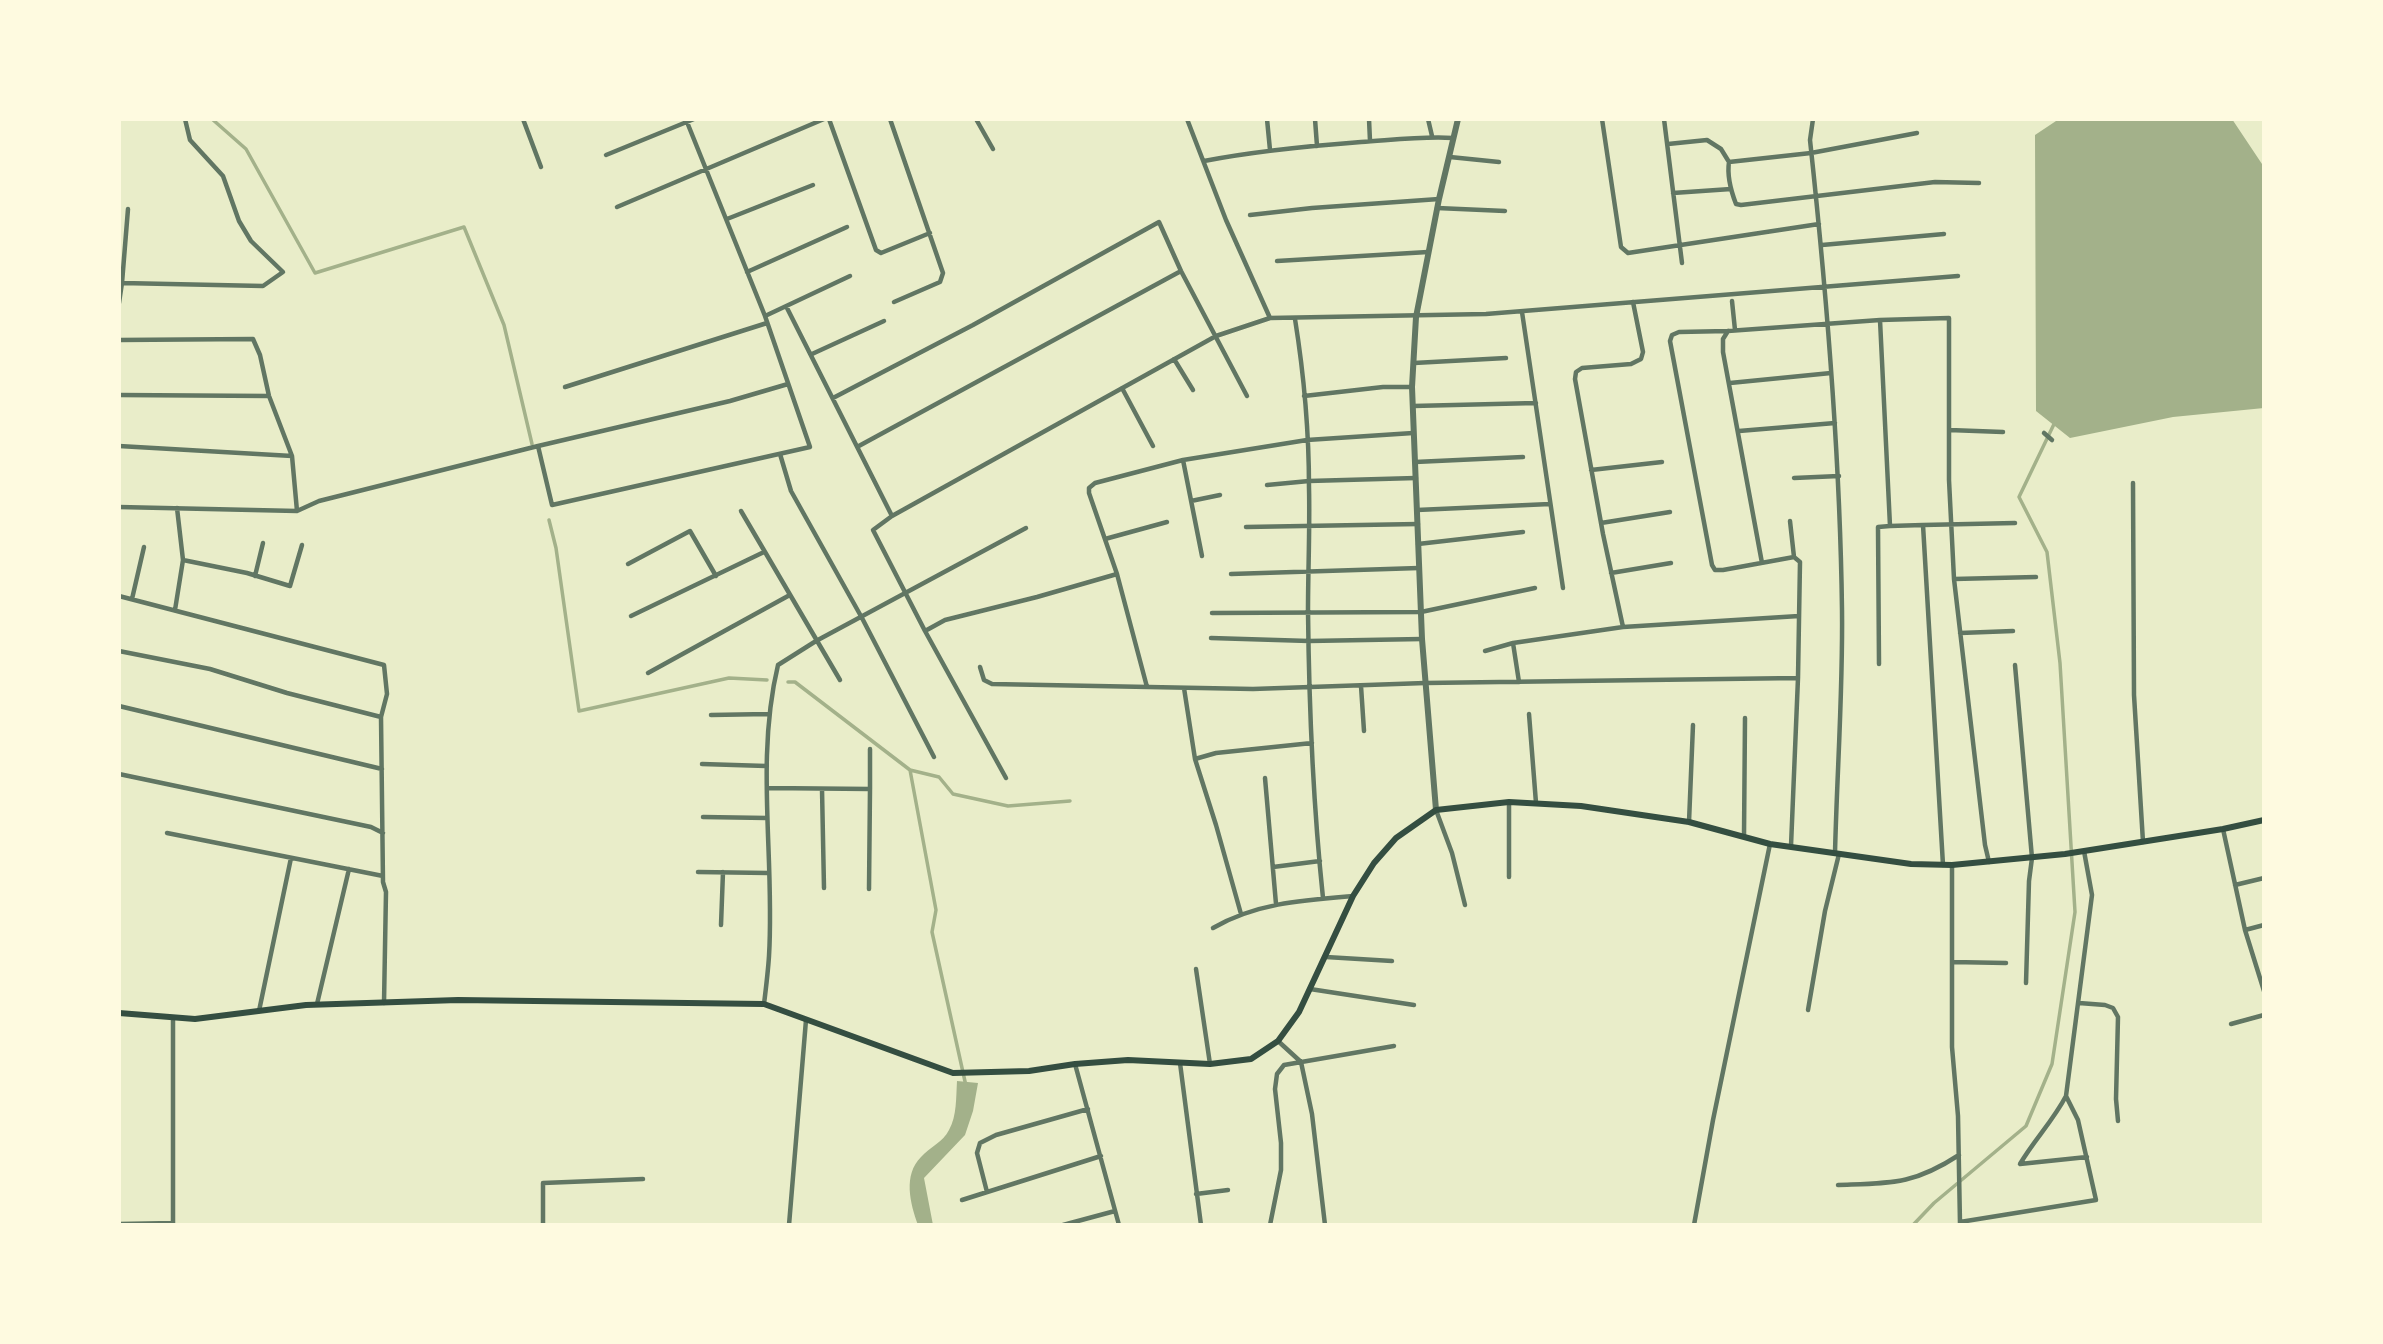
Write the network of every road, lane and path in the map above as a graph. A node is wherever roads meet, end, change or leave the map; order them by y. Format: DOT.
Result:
graph roads {
  1 [pos="186,119"];
  2 [pos="523,119"];
  3 [pos="694,119"];
  4 [pos="827,119"];
  5 [pos="890,119"];
  6 [pos="976,119"];
  7 [pos="1187,119"];
  8 [pos="1267,119"];
  9 [pos="1315,119"];
  10 [pos="1369,119"];
  11 [pos="1428,119"];
  12 [pos="1458,119"];
  13 [pos="1602,119"];
  14 [pos="1664,119"];
  15 [pos="1813,119"];
  16 [pos="687,122"];
  17 [pos="1917,133"];
  18 [pos="1432,136"];
  19 [pos="1454,138"];
  20 [pos="1370,141"];
  21 [pos="1668,144"];
  22 [pos="1317,146"];
  23 [pos="993,149"];
  24 [pos="1270,150"];
  25 [pos="1811,153"];
  26 [pos="606,155"];
  27 [pos="1450,157"];
  28 [pos="1204,161"];
  29 [pos="1499,162"];
  30 [pos="1729,162"];
  31 [pos="541,167"];
  32 [pos="706,169"];
  33 [pos="1979,183"];
  34 [pos="813,185"];
  35 [pos="1731,189"];
  36 [pos="1673,193"];
  37 [pos="1816,196"];
  38 [pos="1439,199"];
  39 [pos="617,207"];
  40 [pos="1437,208"];
  41 [pos="128,209"];
  42 [pos="1505,211"];
  43 [pos="1250,215"];
  44 [pos="727,219"];
  45 [pos="1819,224"];
  46 [pos="847,227"];
  47 [pos="930,233"];
  48 [pos="1944,234"];
  49 [pos="1822,245"];
  50 [pos="1679,246"];
  51 [pos="1429,252"];
  52 [pos="1277,261"];
  53 [pos="1682,263"];
  54 [pos="1181,271"];
  55 [pos="747,272"];
  56 [pos="850,276"];
  57 [pos="1958,276"];
  58 [pos="122,283"];
  59 [pos="1826,285"];
  60 [pos="1732,301"];
  61 [pos="894,302"];
  62 [pos="1633,302"];
  63 [pos="119,303"];
  64 [pos="786,306"];
  65 [pos="1522,312"];
  66 [pos="765,316"];
  67 [pos="1416,317"];
  68 [pos="1270,318"];
  69 [pos="1295,319"];
  70 [pos="1880,320"];
  71 [pos="884,321"];
  72 [pos="767,323"];
  73 [pos="1828,323"];
  74 [pos="1735,330"];
  75 [pos="1728,331"];
  76 [pos="1216,336"];
  77 [pos="119,340"];
  78 [pos="812,354"];
  79 [pos="1506,358"];
  80 [pos="1174,359"];
  81 [pos="1413,363"];
  82 [pos="1831,373"];
  83 [pos="1730,383"];
  84 [pos="788,384"];
  85 [pos="565,387"];
  86 [pos="1412,387"];
  87 [pos="1122,388"];
  88 [pos="1193,390"];
  89 [pos="119,395"];
  90 [pos="269,396"];
  91 [pos="1247,396"];
  92 [pos="1304,396"];
  93 [pos="833,398"];
  94 [pos="1536,403"];
  95 [pos="1413,407"];
  96 [pos="1835,423"];
  97 [pos="1949,430"];
  98 [pos="1739,431"];
  99 [pos="2003,432"];
  100 [pos="1413,433"];
  101 [pos="2044,433"];
  102 [pos="1307,440"];
  103 [pos="2052,440"];
  104 [pos="119,446"];
  105 [pos="538,446"];
  106 [pos="1153,446"];
  107 [pos="857,447"];
  108 [pos="780,453"];
  109 [pos="292,456"];
  110 [pos="1523,457"];
  111 [pos="1183,460"];
  112 [pos="1415,462"];
  113 [pos="1662,462"];
  114 [pos="1591,470"];
  115 [pos="1839,476"];
  116 [pos="1416,478"];
  117 [pos="1794,478"];
  118 [pos="1309,481"];
  119 [pos="2133,484"];
  120 [pos="1267,485"];
  121 [pos="1220,495"];
  122 [pos="1191,501"];
  123 [pos="1550,504"];
  124 [pos="119,507"];
  125 [pos="177,509"];
  126 [pos="1417,510"];
  127 [pos="297,511"];
  128 [pos="741,511"];
  129 [pos="1671,512"];
  130 [pos="892,516"];
  131 [pos="1790,521"];
  132 [pos="1167,522"];
  133 [pos="1601,523"];
  134 [pos="2015,523"];
  135 [pos="1418,524"];
  136 [pos="1308,525"];
  137 [pos="1923,525"];
  138 [pos="1951,525"];
  139 [pos="1890,526"];
  140 [pos="1246,527"];
  141 [pos="1026,528"];
  142 [pos="1523,533"];
  143 [pos="1105,539"];
  144 [pos="262,543"];
  145 [pos="1418,544"];
  146 [pos="302,545"];
  147 [pos="144,547"];
  148 [pos="764,551"];
  149 [pos="1202,556"];
  150 [pos="1794,557"];
  151 [pos="183,560"];
  152 [pos="1671,563"];
  153 [pos="1762,563"];
  154 [pos="628,564"];
  155 [pos="1419,568"];
  156 [pos="1309,572"];
  157 [pos="1611,573"];
  158 [pos="1117,574"];
  159 [pos="1231,574"];
  160 [pos="255,576"];
  161 [pos="716,576"];
  162 [pos="2036,577"];
  163 [pos="1954,579"];
  164 [pos="1535,588"];
  165 [pos="1563,588"];
  166 [pos="905,593"];
  167 [pos="119,596"];
  168 [pos="789,596"];
  169 [pos="132,599"];
  170 [pos="175,610"];
  171 [pos="1212,612"];
  172 [pos="1308,612"];
  173 [pos="1421,612"];
  174 [pos="631,616"];
  175 [pos="1799,616"];
  176 [pos="862,618"];
  177 [pos="1623,627"];
  178 [pos="925,631"];
  179 [pos="2013,631"];
  180 [pos="1960,633"];
  181 [pos="1211,638"];
  182 [pos="1422,639"];
  183 [pos="816,641"];
  184 [pos="1310,641"];
  185 [pos="1513,643"];
  186 [pos="119,651"];
  187 [pos="1485,651"];
  188 [pos="1879,664"];
  189 [pos="2015,665"];
  190 [pos="980,667"];
  191 [pos="648,673"];
  192 [pos="1798,678"];
  193 [pos="840,680"];
  194 [pos="1519,682"];
  195 [pos="1426,683"];
  196 [pos="1361,686"];
  197 [pos="1147,687"];
  198 [pos="1184,688"];
  199 [pos="1311,688"];
  200 [pos="119,706"];
  201 [pos="1529,714"];
  202 [pos="711,715"];
  203 [pos="768,715"];
  204 [pos="381,717"];
  205 [pos="1745,718"];
  206 [pos="1693,725"];
  207 [pos="1364,731"];
  208 [pos="1312,743"];
  209 [pos="870,749"];
  210 [pos="934,757"];
  211 [pos="1195,759"];
  212 [pos="702,764"];
  213 [pos="766,766"];
  214 [pos="382,769"];
  215 [pos="119,774"];
  216 [pos="1006,778"];
  217 [pos="1265,778"];
  218 [pos="767,788"];
  219 [pos="822,789"];
  220 [pos="870,789"];
  221 [pos="1508,802"];
  222 [pos="1536,804"];
  223 [pos="1436,810"];
  224 [pos="703,817"];
  225 [pos="767,818"];
  226 [pos="2264,820"];
  227 [pos="1689,822"];
  228 [pos="2223,830"];
  229 [pos="167,833"];
  230 [pos="383,833"];
  231 [pos="1744,836"];
  232 [pos="2143,842"];
  233 [pos="1770,844"];
  234 [pos="1791,846"];
  235 [pos="2080,851"];
  236 [pos="1837,853"];
  237 [pos="291,858"];
  238 [pos="2032,858"];
  239 [pos="1320,861"];
  240 [pos="1989,862"];
  241 [pos="1943,865"];
  242 [pos="1952,865"];
  243 [pos="1273,867"];
  244 [pos="349,869"];
  245 [pos="698,872"];
  246 [pos="723,872"];
  247 [pos="768,873"];
  248 [pos="383,876"];
  249 [pos="1509,877"];
  250 [pos="2264,878"];
  251 [pos="2235,885"];
  252 [pos="824,888"];
  253 [pos="869,888"];
  254 [pos="1353,896"];
  255 [pos="1323,898"];
  256 [pos="1276,904"];
  257 [pos="1465,905"];
  258 [pos="1241,914"];
  259 [pos="721,925"];
  260 [pos="2264,925"];
  261 [pos="1213,928"];
  262 [pos="2245,930"];
  263 [pos="1326,957"];
  264 [pos="1392,961"];
  265 [pos="1952,962"];
  266 [pos="2006,963"];
  267 [pos="1196,969"];
  268 [pos="2025,983"];
  269 [pos="1310,989"];
  270 [pos="2264,991"];
  271 [pos="384,1003"];
  272 [pos="2079,1003"];
  273 [pos="317,1004"];
  274 [pos="764,1004"];
  275 [pos="1414,1005"];
  276 [pos="1808,1010"];
  277 [pos="259,1011"];
  278 [pos="119,1013"];
  279 [pos="2264,1015"];
  280 [pos="173,1018"];
  281 [pos="806,1020"];
  282 [pos="2231,1024"];
  283 [pos="1278,1041"];
  284 [pos="1394,1046"];
  285 [pos="1180,1062"];
  286 [pos="1301,1062"];
  287 [pos="1075,1063"];
  288 [pos="1210,1064"];
  289 [pos="2066,1096"];
  290 [pos="1088,1110"];
  291 [pos="2118,1121"];
  292 [pos="1960,1154"];
  293 [pos="1101,1156"];
  294 [pos="2087,1157"];
  295 [pos="643,1179"];
  296 [pos="1838,1185"];
  297 [pos="1228,1190"];
  298 [pos="987,1192"];
  299 [pos="1196,1194"];
  300 [pos="961,1200"];
  301 [pos="1115,1211"];
  302 [pos="119,1224"];
  303 [pos="173,1224"];
  304 [pos="1960,1224"];
  305 [pos="543,1225"];
  306 [pos="789,1225"];
  307 [pos="1063,1225"];
  308 [pos="1119,1225"];
  309 [pos="1201,1225"];
  310 [pos="1270,1225"];
  311 [pos="1325,1225"];
  312 [pos="1694,1225"];
  1 -- 58 [label="street"];
  2 -- 31 [label="street"];
  3 -- 16 [label="street"];
  4 -- 32 [label="street"];
  4 -- 47 [label="street"];
  5 -- 47 [label="street"];
  6 -- 23 [label="street"];
  7 -- 28 [label="street"];
  8 -- 24 [label="street"];
  9 -- 22 [label="street"];
  10 -- 20 [label="street"];
  11 -- 18 [label="street"];
  12 -- 19 [label="street"];
  13 -- 50 [label="street"];
  14 -- 21 [label="street"];
  15 -- 25 [label="street"];
  16 -- 26 [label="street"];
  16 -- 32 [label="street"];
  17 -- 25 [label="street"];
  18 -- 19 [label="street"];
  18 -- 20 [label="street"];
  19 -- 27 [label="street"];
  20 -- 22 [label="street"];
  21 -- 30 [label="street"];
  21 -- 36 [label="street"];
  22 -- 24 [label="street"];
  24 -- 28 [label="street"];
  25 -- 30 [label="street"];
  25 -- 37 [label="street"];
  27 -- 29 [label="street"];
  27 -- 38 [label="street"];
  28 -- 68 [label="street"];
  30 -- 35 [label="street"];
  32 -- 39 [label="street"];
  32 -- 44 [label="street"];
  33 -- 37 [label="street"];
  34 -- 44 [label="street"];
  35 -- 36 [label="street"];
  35 -- 37 [label="street"];
  36 -- 50 [label="street"];
  37 -- 45 [label="street"];
  38 -- 40 [label="street"];
  38 -- 43 [label="street"];
  40 -- 42 [label="street"];
  40 -- 51 [label="street"];
  41 -- 58 [label="street"];
  44 -- 55 [label="street"];
  45 -- 49 [label="street"];
  45 -- 50 [label="street"];
  46 -- 55 [label="street"];
  47 -- 61 [label="street"];
  48 -- 49 [label="street"];
  49 -- 59 [label="street"];
  50 -- 53 [label="street"];
  51 -- 52 [label="street"];
  51 -- 67 [label="street"];
  54 -- 76 [label="street"];
  54 -- 93 [label="street"];
  54 -- 107 [label="street"];
  55 -- 66 [label="street"];
  56 -- 64 [label="street"];
  57 -- 59 [label="street"];
  58 -- 63 [label="street"];
  59 -- 62 [label="street"];
  59 -- 73 [label="street"];
  60 -- 74 [label="street"];
  62 -- 65 [label="street"];
  62 -- 114 [label="street"];
  64 -- 66 [label="street"];
  64 -- 78 [label="street"];
  65 -- 67 [label="street"];
  65 -- 94 [label="street"];
  66 -- 72 [label="street"];
  67 -- 69 [label="street"];
  67 -- 81 [label="street"];
  68 -- 69 [label="street"];
  68 -- 76 [label="street"];
  69 -- 92 [label="street"];
  70 -- 73 [label="street"];
  70 -- 97 [label="street"];
  70 -- 139 [label="street"];
  71 -- 78 [label="street"];
  72 -- 84 [label="street"];
  72 -- 85 [label="street"];
  73 -- 74 [label="street"];
  73 -- 82 [label="street"];
  74 -- 75 [label="street"];
  75 -- 83 [label="street"];
  75 -- 153 [label="street"];
  76 -- 80 [label="street"];
  76 -- 91 [label="street"];
  77 -- 90 [label="street"];
  78 -- 93 [label="street"];
  79 -- 81 [label="street"];
  80 -- 87 [label="street"];
  80 -- 88 [label="street"];
  81 -- 86 [label="street"];
  82 -- 83 [label="street"];
  82 -- 96 [label="street"];
  83 -- 98 [label="street"];
  84 -- 105 [label="street"];
  84 -- 108 [label="street"];
  86 -- 92 [label="street"];
  86 -- 95 [label="street"];
  87 -- 106 [label="street"];
  87 -- 130 [label="street"];
  89 -- 90 [label="street"];
  90 -- 109 [label="street"];
  92 -- 102 [label="street"];
  93 -- 107 [label="street"];
  94 -- 95 [label="street"];
  94 -- 123 [label="street"];
  95 -- 100 [label="street"];
  96 -- 98 [label="street"];
  96 -- 115 [label="street"];
  97 -- 99 [label="street"];
  97 -- 138 [label="street"];
  98 -- 153 [label="street"];
  100 -- 102 [label="street"];
  100 -- 112 [label="street"];
  101 -- 103 [label="street"];
  102 -- 111 [label="street"];
  102 -- 118 [label="street"];
  104 -- 109 [label="street"];
  105 -- 108 [label="street"];
  105 -- 127 [label="street"];
  107 -- 130 [label="street"];
  108 -- 176 [label="street"];
  109 -- 127 [label="street"];
  110 -- 112 [label="street"];
  111 -- 122 [label="street"];
  111 -- 143 [label="street"];
  112 -- 116 [label="street"];
  113 -- 114 [label="street"];
  114 -- 133 [label="street"];
  115 -- 117 [label="street"];
  115 -- 236 [label="street"];
  116 -- 118 [label="street"];
  116 -- 126 [label="street"];
  118 -- 120 [label="street"];
  118 -- 136 [label="street"];
  119 -- 232 [label="street"];
  121 -- 122 [label="street"];
  122 -- 149 [label="street"];
  123 -- 126 [label="street"];
  123 -- 165 [label="street"];
  124 -- 125 [label="street"];
  125 -- 127 [label="street"];
  125 -- 151 [label="street"];
  126 -- 135 [label="street"];
  128 -- 148 [label="street"];
  129 -- 133 [label="street"];
  130 -- 166 [label="street"];
  131 -- 150 [label="street"];
  132 -- 143 [label="street"];
  133 -- 157 [label="street"];
  134 -- 138 [label="street"];
  135 -- 136 [label="street"];
  135 -- 145 [label="street"];
  136 -- 140 [label="street"];
  136 -- 156 [label="street"];
  137 -- 138 [label="street"];
  137 -- 139 [label="street"];
  137 -- 241 [label="street"];
  138 -- 163 [label="street"];
  139 -- 188 [label="street"];
  141 -- 166 [label="street"];
  142 -- 145 [label="street"];
  143 -- 158 [label="street"];
  144 -- 160 [label="street"];
  145 -- 155 [label="street"];
  146 -- 160 [label="street"];
  147 -- 169 [label="street"];
  148 -- 161 [label="street"];
  148 -- 168 [label="street"];
  150 -- 153 [label="street"];
  150 -- 175 [label="street"];
  151 -- 160 [label="street"];
  151 -- 170 [label="street"];
  152 -- 157 [label="street"];
  154 -- 161 [label="street"];
  155 -- 156 [label="street"];
  155 -- 173 [label="street"];
  156 -- 159 [label="street"];
  156 -- 172 [label="street"];
  157 -- 177 [label="street"];
  158 -- 178 [label="street"];
  158 -- 197 [label="street"];
  161 -- 174 [label="street"];
  162 -- 163 [label="street"];
  163 -- 180 [label="street"];
  164 -- 173 [label="street"];
  166 -- 176 [label="street"];
  166 -- 178 [label="street"];
  167 -- 169 [label="street"];
  168 -- 183 [label="street"];
  168 -- 191 [label="street"];
  169 -- 170 [label="street"];
  170 -- 204 [label="street"];
  171 -- 172 [label="street"];
  172 -- 173 [label="street"];
  172 -- 184 [label="street"];
  173 -- 182 [label="street"];
  175 -- 177 [label="street"];
  175 -- 192 [label="street"];
  176 -- 183 [label="street"];
  176 -- 210 [label="street"];
  177 -- 185 [label="street"];
  178 -- 216 [label="street"];
  179 -- 180 [label="street"];
  180 -- 240 [label="street"];
  181 -- 184 [label="street"];
  182 -- 184 [label="street"];
  182 -- 195 [label="street"];
  183 -- 193 [label="street"];
  183 -- 203 [label="street"];
  184 -- 199 [label="street"];
  185 -- 187 [label="street"];
  185 -- 194 [label="street"];
  186 -- 204 [label="street"];
  189 -- 238 [label="street"];
  190 -- 197 [label="street"];
  192 -- 194 [label="street"];
  192 -- 234 [label="street"];
  194 -- 195 [label="street"];
  195 -- 196 [label="street"];
  195 -- 223 [label="street"];
  196 -- 199 [label="street"];
  196 -- 207 [label="street"];
  197 -- 198 [label="street"];
  198 -- 199 [label="street"];
  198 -- 211 [label="street"];
  199 -- 208 [label="street"];
  200 -- 214 [label="street"];
  201 -- 222 [label="street"];
  202 -- 203 [label="street"];
  203 -- 213 [label="street"];
  204 -- 214 [label="street"];
  205 -- 231 [label="street"];
  206 -- 227 [label="street"];
  208 -- 211 [label="street"];
  208 -- 239 [label="street"];
  209 -- 220 [label="street"];
  211 -- 258 [label="street"];
  212 -- 213 [label="street"];
  213 -- 218 [label="street"];
  214 -- 230 [label="street"];
  215 -- 230 [label="street"];
  217 -- 243 [label="street"];
  218 -- 219 [label="street"];
  218 -- 225 [label="street"];
  219 -- 220 [label="street"];
  219 -- 252 [label="street"];
  220 -- 253 [label="street"];
  221 -- 222 [label="main road"];
  221 -- 223 [label="main road"];
  221 -- 249 [label="street"];
  222 -- 227 [label="main road"];
  223 -- 254 [label="main road"];
  223 -- 257 [label="street"];
  224 -- 225 [label="street"];
  225 -- 247 [label="street"];
  226 -- 228 [label="main road"];
  227 -- 231 [label="main road"];
  228 -- 232 [label="main road"];
  228 -- 251 [label="street"];
  229 -- 237 [label="street"];
  230 -- 248 [label="street"];
  231 -- 233 [label="main road"];
  232 -- 235 [label="main road"];
  233 -- 234 [label="main road"];
  233 -- 312 [label="street"];
  234 -- 236 [label="main road"];
  235 -- 238 [label="main road"];
  235 -- 272 [label="street"];
  236 -- 241 [label="main road"];
  236 -- 276 [label="street"];
  237 -- 244 [label="street"];
  237 -- 277 [label="street"];
  238 -- 240 [label="main road"];
  238 -- 268 [label="street"];
  239 -- 243 [label="street"];
  239 -- 255 [label="street"];
  240 -- 242 [label="main road"];
  241 -- 242 [label="main road"];
  242 -- 265 [label="street"];
  243 -- 256 [label="street"];
  244 -- 248 [label="street"];
  244 -- 273 [label="street"];
  245 -- 246 [label="street"];
  246 -- 247 [label="street"];
  246 -- 259 [label="street"];
  247 -- 274 [label="street"];
  248 -- 271 [label="street"];
  250 -- 251 [label="street"];
  251 -- 262 [label="street"];
  254 -- 255 [label="street"];
  254 -- 263 [label="main road"];
  255 -- 256 [label="street"];
  256 -- 258 [label="street"];
  258 -- 261 [label="street"];
  260 -- 262 [label="street"];
  262 -- 270 [label="street"];
  263 -- 264 [label="street"];
  263 -- 269 [label="main road"];
  265 -- 266 [label="street"];
  265 -- 292 [label="street"];
  267 -- 288 [label="street"];
  269 -- 275 [label="street"];
  269 -- 283 [label="main road"];
  271 -- 273 [label="main road"];
  271 -- 274 [label="main road"];
  272 -- 289 [label="street"];
  272 -- 291 [label="street"];
  273 -- 277 [label="main road"];
  274 -- 281 [label="main road"];
  277 -- 280 [label="main road"];
  278 -- 280 [label="main road"];
  279 -- 282 [label="street"];
  280 -- 303 [label="street"];
  281 -- 287 [label="main road"];
  281 -- 306 [label="street"];
  283 -- 286 [label="street"];
  283 -- 288 [label="main road"];
  284 -- 286 [label="street"];
  285 -- 287 [label="main road"];
  285 -- 288 [label="main road"];
  285 -- 299 [label="street"];
  286 -- 310 [label="street"];
  286 -- 311 [label="street"];
  287 -- 290 [label="street"];
  289 -- 294 [label="street"];
  289 -- 294 [label="street"];
  290 -- 293 [label="street"];
  290 -- 298 [label="street"];
  292 -- 296 [label="street"];
  292 -- 304 [label="street"];
  293 -- 298 [label="street"];
  293 -- 301 [label="street"];
  294 -- 304 [label="street"];
  295 -- 305 [label="street"];
  297 -- 299 [label="street"];
  298 -- 300 [label="street"];
  299 -- 309 [label="street"];
  301 -- 307 [label="street"];
  301 -- 308 [label="street"];
  302 -- 303 [label="street"];
}
